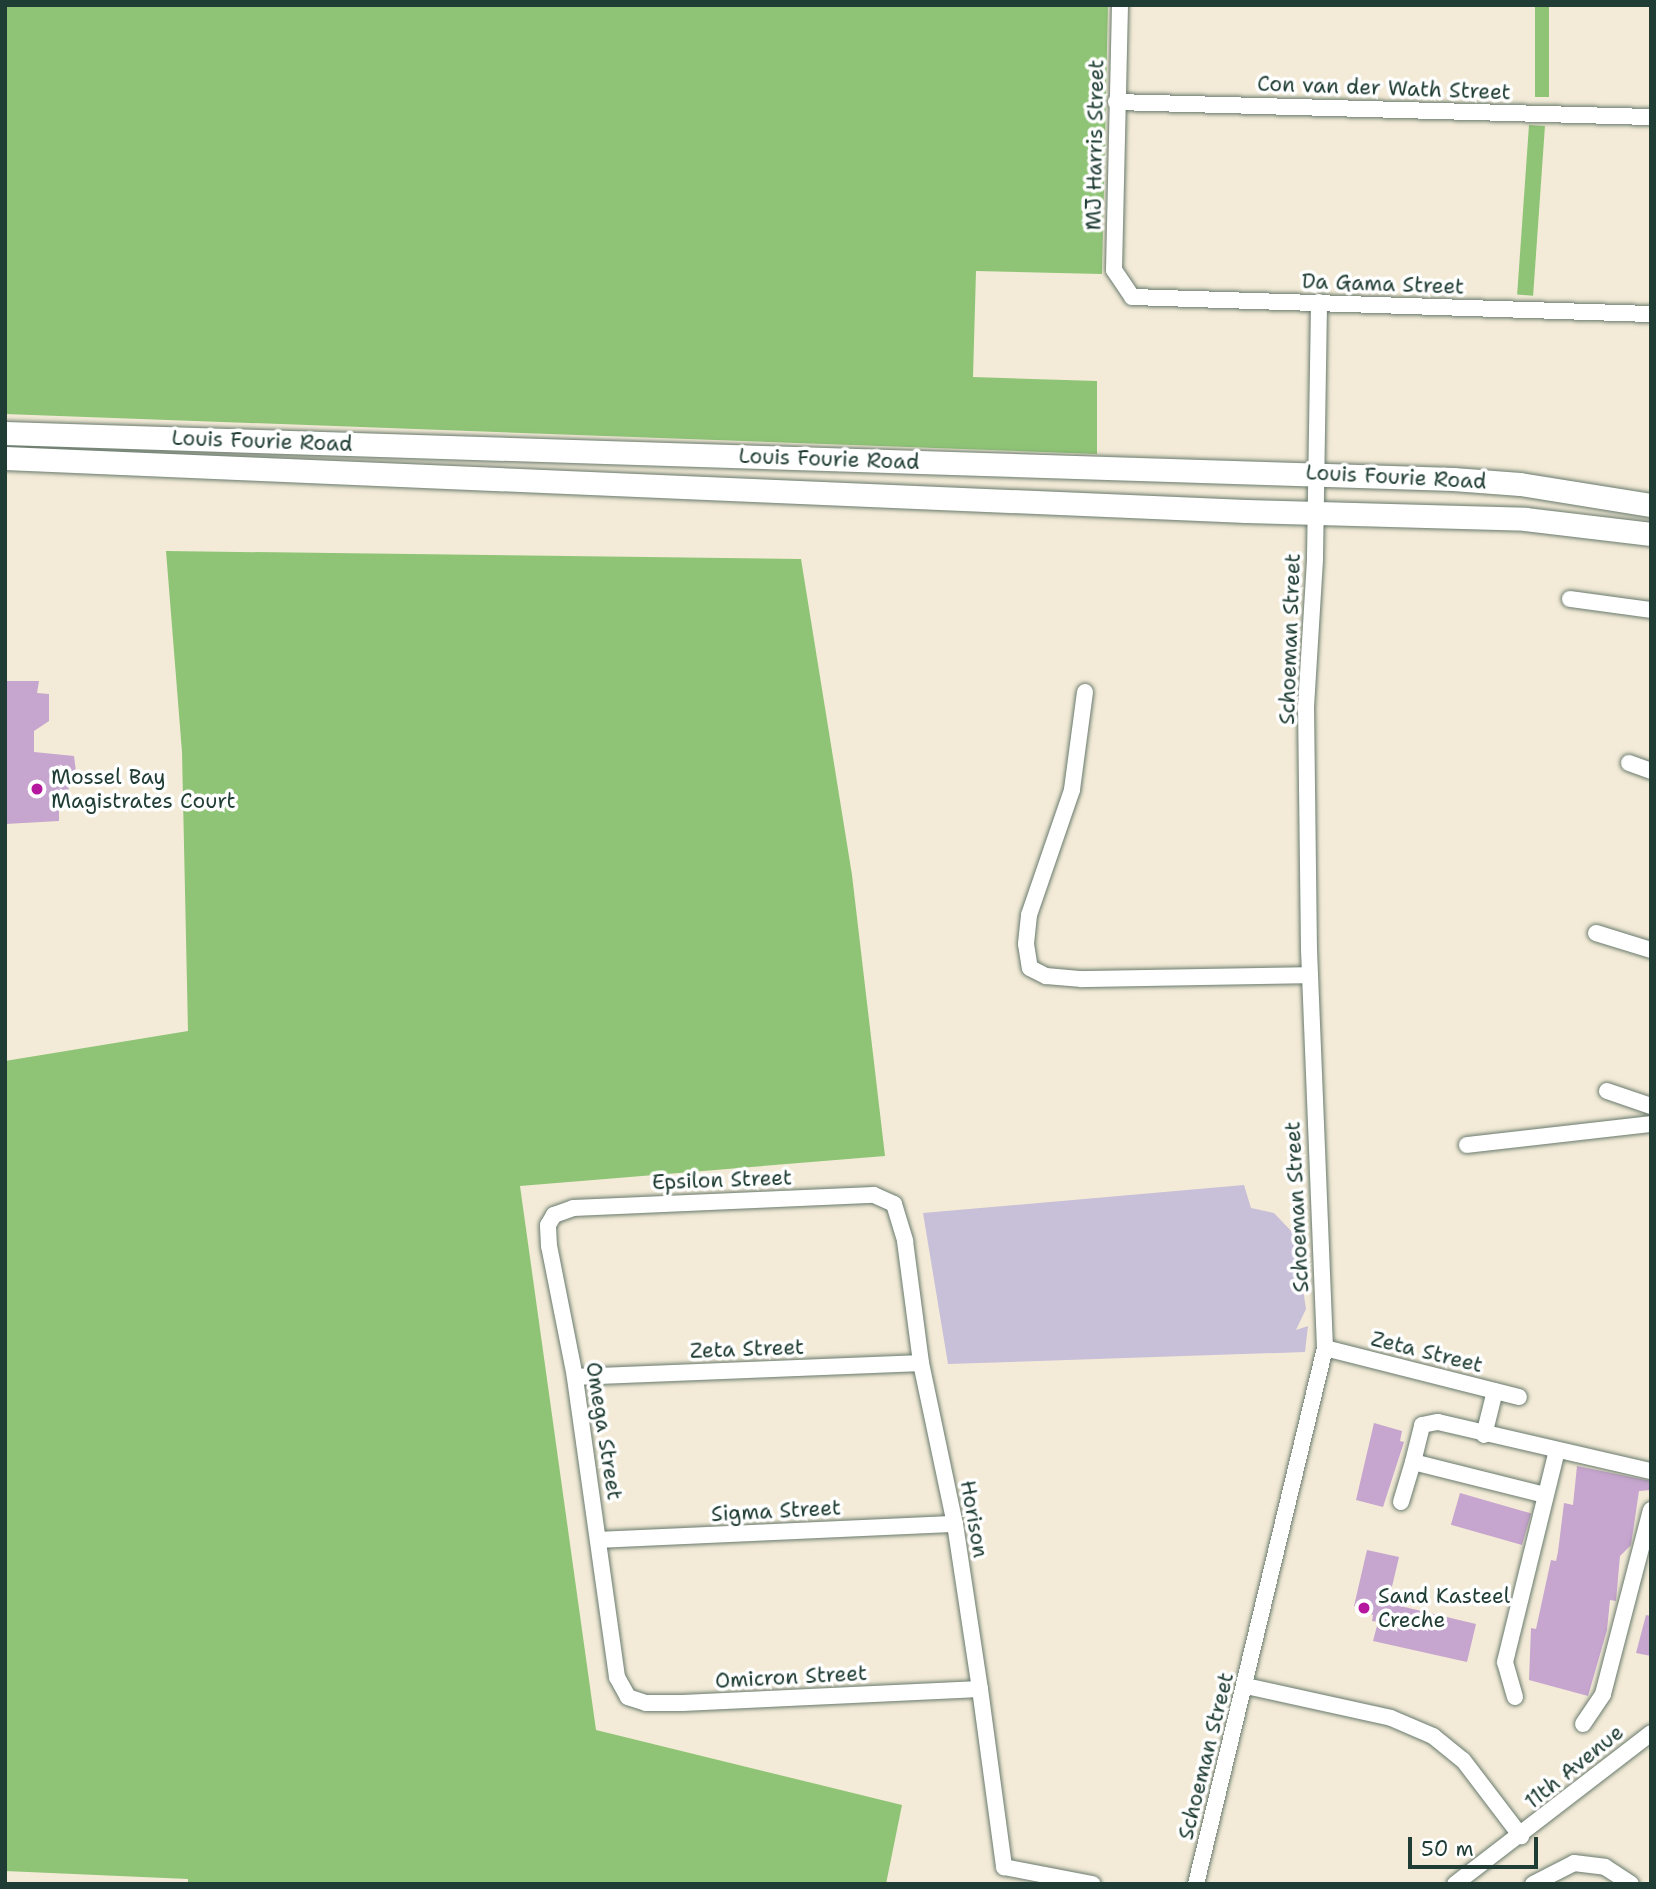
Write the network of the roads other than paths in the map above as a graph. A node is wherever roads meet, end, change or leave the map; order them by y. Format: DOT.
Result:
graph roads {
  1 [pos="1120,5"];
  2 [pos="1116,102"];
  3 [pos="1651,117"];
  4 [pos="1120,285"];
  5 [pos="1319,302"];
  6 [pos="1651,314"];
  7 [pos="5,433"];
  8 [pos="5,458"];
  9 [pos="1315,473"];
  10 [pos="1651,505"];
  11 [pos="1314,513"];
  12 [pos="1651,534"];
  13 [pos="1570,599"];
  14 [pos="1651,610"];
  15 [pos="1085,692"];
  16 [pos="1629,763"];
  17 [pos="1651,771"];
  18 [pos="1596,933"];
  19 [pos="1651,950"];
  20 [pos="1310,975"];
  21 [pos="1608,1091"];
  22 [pos="1651,1106"];
  23 [pos="1651,1124"];
  24 [pos="1467,1145"];
  25 [pos="874,1195"];
  26 [pos="573,1208"];
  27 [pos="1325,1348"];
  28 [pos="921,1363"];
  29 [pos="575,1377"];
  30 [pos="1494,1391"];
  31 [pos="1519,1397"];
  32 [pos="1484,1435"];
  33 [pos="1557,1451"];
  34 [pos="1413,1462"];
  35 [pos="1651,1471"];
  36 [pos="1545,1495"];
  37 [pos="1401,1502"];
  38 [pos="1651,1510"];
  39 [pos="956,1524"];
  40 [pos="599,1539"];
  41 [pos="617,1677"];
  42 [pos="1246,1686"];
  43 [pos="980,1689"];
  44 [pos="1515,1697"];
  45 [pos="1583,1724"];
  46 [pos="1651,1733"];
  47 [pos="1521,1836"];
  48 [pos="1033,1880"];
  49 [pos="1092,1884"];
  50 [pos="1196,1884"];
  51 [pos="1455,1884"];
  52 [pos="1533,1884"];
  53 [pos="1631,1884"];
  1 -- 2 [label="street, MJ Harris Street"];
  2 -- 3 [label="street, Con van der Wath Street"];
  2 -- 4 [label="street, MJ Harris Street"];
  4 -- 5 [label="street, Da Gama Street"];
  5 -- 6 [label="street, Da Gama Street"];
  5 -- 9 [label="street, Schoeman Street"];
  7 -- 9 [label="main road, Louis Fourie Road"];
  8 -- 11 [label="main road, Louis Fourie Road"];
  9 -- 10 [label="main road, Louis Fourie Road"];
  9 -- 11 [label="street, Schoeman Street"];
  11 -- 12 [label="main road, Louis Fourie Road"];
  11 -- 20 [label="street, Schoeman Street"];
  13 -- 14 [label="street"];
  15 -- 20 [label="street"];
  16 -- 17 [label="street"];
  18 -- 19 [label="street"];
  20 -- 27 [label="street, Schoeman Street"];
  21 -- 22 [label="street"];
  23 -- 24 [label="street"];
  25 -- 26 [label="street, Epsilon Street"];
  25 -- 28 [label="street, Horison"];
  26 -- 29 [label="street, Omega Street"];
  27 -- 30 [label="street, Zeta Street"];
  27 -- 42 [label="street, Schoeman Street"];
  28 -- 29 [label="street, Zeta Street"];
  28 -- 39 [label="street, Horison"];
  29 -- 40 [label="street, Omega Street"];
  30 -- 31 [label="street, Zeta Street"];
  30 -- 32 [label="street"];
  32 -- 33 [label="street"];
  32 -- 34 [label="street"];
  33 -- 35 [label="street"];
  33 -- 36 [label="street"];
  34 -- 36 [label="street"];
  34 -- 37 [label="street"];
  36 -- 44 [label="street"];
  38 -- 45 [label="street"];
  39 -- 40 [label="street, Sigma Street"];
  39 -- 43 [label="street, Horison"];
  40 -- 41 [label="street, Omega Street"];
  41 -- 43 [label="street, Omicron Street"];
  42 -- 47 [label="street"];
  42 -- 50 [label="street, Schoeman Street"];
  43 -- 48 [label="street, Horison"];
  46 -- 47 [label="street, 11th Avenue"];
  47 -- 51 [label="street, 11th Avenue"];
  48 -- 49 [label="street"];
  52 -- 53 [label="street"];
}
